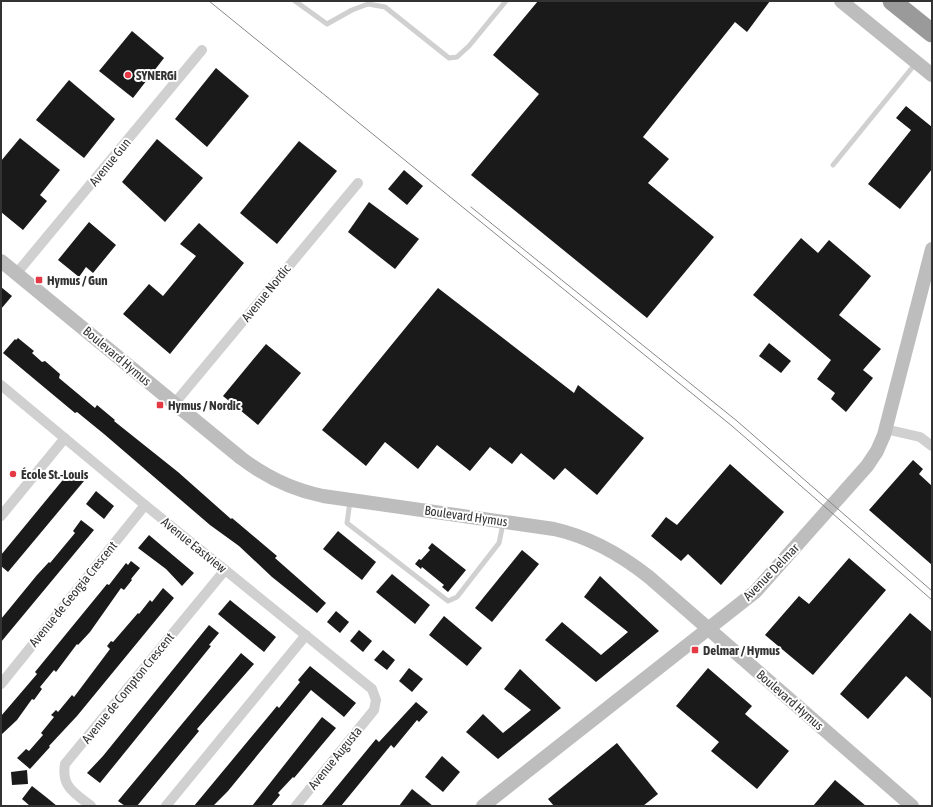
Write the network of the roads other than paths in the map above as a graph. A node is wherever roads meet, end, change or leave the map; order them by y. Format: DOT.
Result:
graph roads {
  1 [pos="295,1"];
  2 [pos="506,1"];
  3 [pos="841,1"];
  4 [pos="892,1"];
  5 [pos="932,33"];
  6 [pos="202,50"];
  7 [pos="917,62"];
  8 [pos="932,75"];
  9 [pos="833,165"];
  10 [pos="358,182"];
  11 [pos="932,249"];
  12 [pos="1,261"];
  13 [pos="16,274"];
  14 [pos="1,385"];
  15 [pos="174,404"];
  16 [pos="885,429"];
  17 [pos="65,438"];
  18 [pos="932,446"];
  19 [pos="350,500"];
  20 [pos="145,505"];
  21 [pos="1,516"];
  22 [pos="504,521"];
  23 [pos="225,570"];
  24 [pos="708,629"];
  25 [pos="306,635"];
  26 [pos="1,684"];
  27 [pos="374,710"];
  28 [pos="90,806"];
  29 [pos="166,806"];
  30 [pos="296,806"];
  31 [pos="484,806"];
  32 [pos="912,806"];
  1 -- 2 [label="lane"];
  3 -- 7 [label="street"];
  4 -- 5 [label="highway"];
  6 -- 13 [label="street, Avenue Gun"];
  7 -- 8 [label="street"];
  7 -- 9 [label="lane"];
  10 -- 15 [label="street, Avenue Nordic"];
  11 -- 16 [label="street, Avenue Delmar"];
  12 -- 13 [label="street, Boulevard Hymus"];
  13 -- 15 [label="street, Boulevard Hymus"];
  14 -- 17 [label="street, Avenue Eastview"];
  15 -- 19 [label="street, Boulevard Hymus"];
  16 -- 18 [label="street"];
  16 -- 24 [label="street, Avenue Delmar"];
  17 -- 20 [label="street, Avenue Eastview"];
  17 -- 21 [label="street"];
  19 -- 22 [label="street, Boulevard Hymus"];
  19 -- 22 [label="lane"];
  20 -- 23 [label="street, Avenue Eastview"];
  20 -- 26 [label="street, Avenue de Georgia Crescent"];
  22 -- 24 [label="street, Boulevard Hymus"];
  23 -- 25 [label="street, Avenue Eastview"];
  23 -- 28 [label="street, Avenue de Compton Crescent"];
  24 -- 31 [label="street, Avenue Delmar"];
  24 -- 32 [label="street, Boulevard Hymus"];
  25 -- 27 [label="street, Avenue Eastview"];
  25 -- 29 [label="street"];
  27 -- 30 [label="street, Avenue Augusta"];
}
